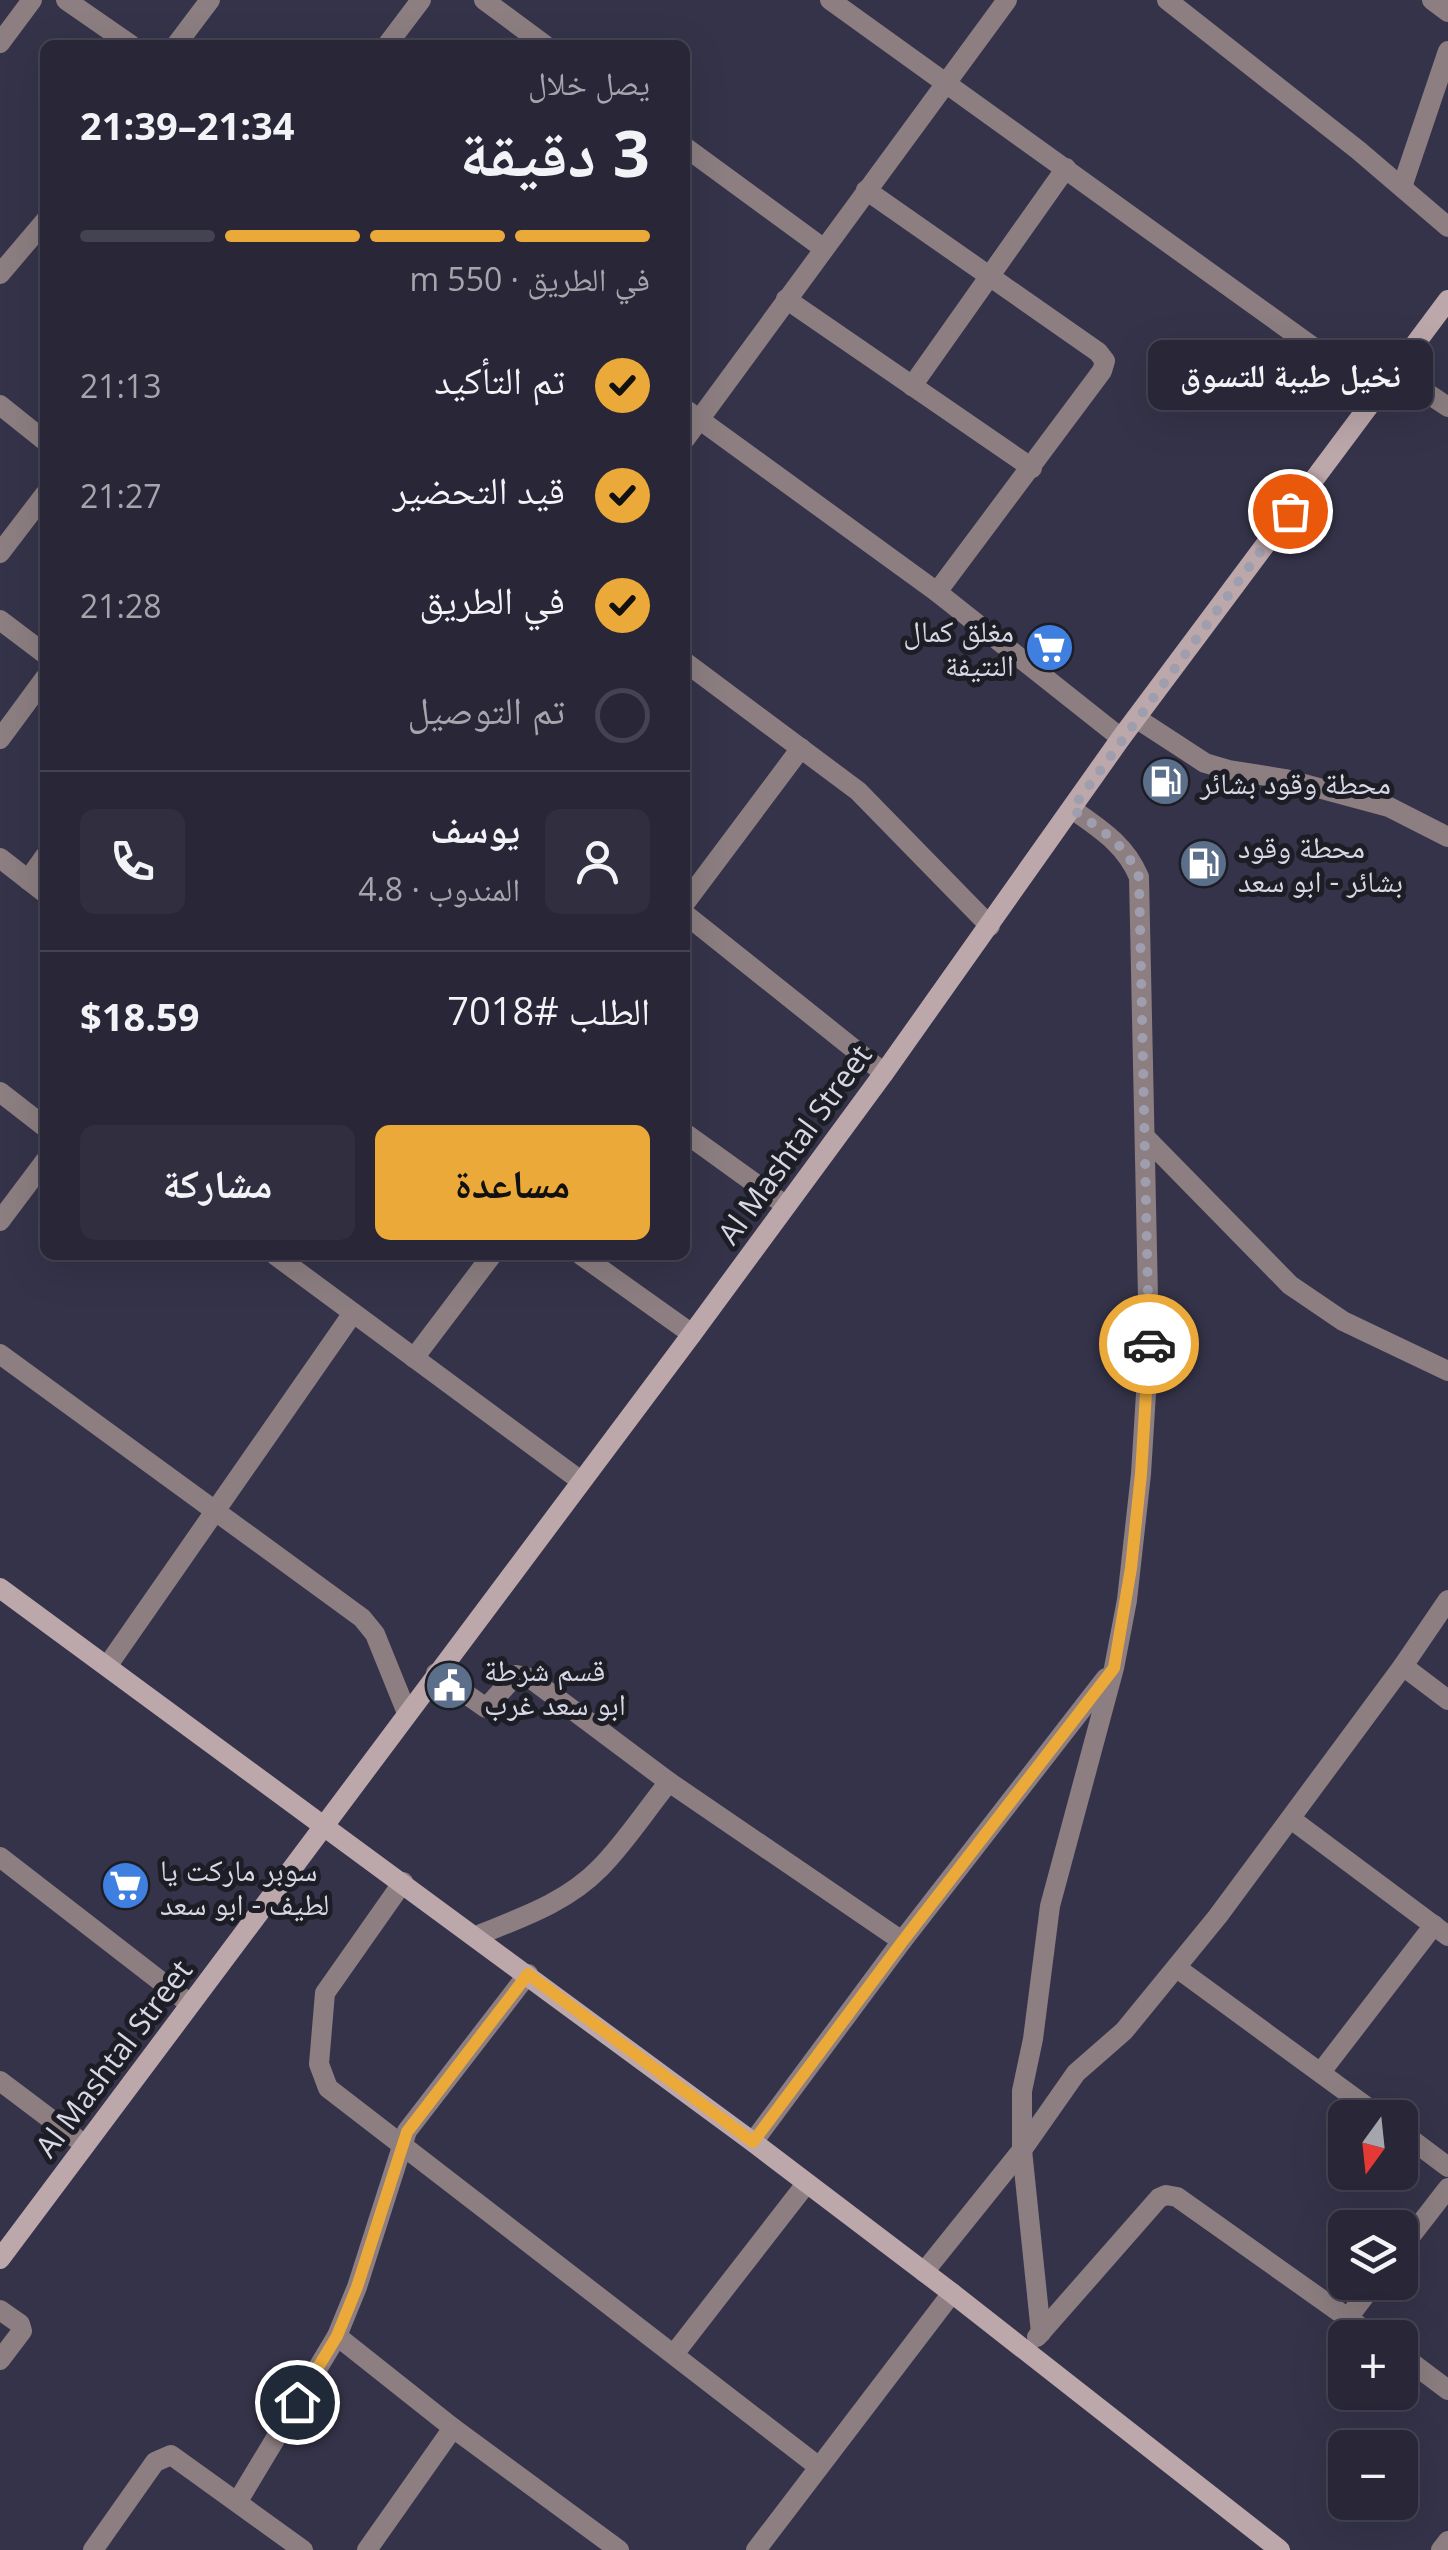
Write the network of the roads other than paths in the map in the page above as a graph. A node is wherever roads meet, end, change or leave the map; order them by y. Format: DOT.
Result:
graph roads {
  1 [pos="32,0"];
  2 [pos="66,0"];
  3 [pos="210,0"];
  4 [pos="421,0"];
  5 [pos="484,0"];
  6 [pos="830,0"];
  7 [pos="1006,0"];
  8 [pos="1167,0"];
  9 [pos="1432,0"];
  10 [pos="1448,12"];
  11 [pos="124,40"];
  12 [pos="180,40"];
  13 [pos="390,40"];
  14 [pos="538,40"];
  15 [pos="0,43"];
  16 [pos="1448,50"];
  17 [pos="946,82"];
  18 [pos="690,151"];
  19 [pos="1066,168"];
  20 [pos="1402,187"];
  21 [pos="866,190"];
  22 [pos="40,227"];
  23 [pos="1448,227"];
  24 [pos="823,248"];
  25 [pos="0,274"];
  26 [pos="989,277"];
  27 [pos="786,299"];
  28 [pos="1448,300"];
  29 [pos="1394,371"];
  30 [pos="912,386"];
  31 [pos="1377,393"];
  32 [pos="0,405"];
  33 [pos="1448,407"];
  34 [pos="692,415"];
  35 [pos="40,437"];
  36 [pos="1032,468"];
  37 [pos="40,501"];
  38 [pos="0,553"];
  39 [pos="937,592"];
  40 [pos="0,620"];
  41 [pos="40,650"];
  42 [pos="690,666"];
  43 [pos="40,685"];
  44 [pos="1136,718"];
  45 [pos="1121,738"];
  46 [pos="0,739"];
  47 [pos="801,748"];
  48 [pos="1072,809"];
  49 [pos="1448,837"];
  50 [pos="0,858"];
  51 [pos="36,886"];
  52 [pos="690,896"];
  53 [pos="690,918"];
  54 [pos="990,926"];
  55 [pos="884,1073"];
  56 [pos="0,1092"];
  57 [pos="40,1123"];
  58 [pos="690,1137"];
  59 [pos="1146,1138"];
  60 [pos="40,1168"];
  61 [pos="785,1204"];
  62 [pos="0,1221"];
  63 [pos="282,1260"];
  64 [pos="488,1260"];
  65 [pos="588,1260"];
  66 [pos="353,1313"];
  67 [pos="692,1334"];
  68 [pos="0,1354"];
  69 [pos="414,1358"];
  70 [pos="1448,1371"];
  71 [pos="581,1481"];
  72 [pos="216,1510"];
  73 [pos="0,1588"];
  74 [pos="1448,1600"];
  75 [pos="108,1665"];
  76 [pos="1403,1666"];
  77 [pos="1114,1668"];
  78 [pos="436,1673"];
  79 [pos="1448,1700"];
  80 [pos="408,1713"];
  81 [pos="670,1782"];
  82 [pos="1292,1819"];
  83 [pos="322,1825"];
  84 [pos="0,1857"];
  85 [pos="403,1882"];
  86 [pos="1441,1930"];
  87 [pos="476,1936"];
  88 [pos="902,1942"];
  89 [pos="1177,1968"];
  90 [pos="528,1974"];
  91 [pos="190,2004"];
  92 [pos="1321,2072"];
  93 [pos="0,2081"];
  94 [pos="1358,2100"];
  95 [pos="753,2142"];
  96 [pos="1418,2144"];
  97 [pos="85,2145"];
  98 [pos="400,2146"];
  99 [pos="1022,2150"];
  100 [pos="1448,2167"];
  101 [pos="806,2184"];
  102 [pos="1448,2188"];
  103 [pos="1418,2227"];
  104 [pos="0,2258"];
  105 [pos="924,2272"];
  106 [pos="952,2293"];
  107 [pos="1362,2300"];
  108 [pos="0,2310"];
  109 [pos="1348,2318"];
  110 [pos="1351,2320"];
  111 [pos="1041,2333"];
  112 [pos="337,2336"];
  113 [pos="1025,2352"];
  114 [pos="674,2354"];
  115 [pos="0,2360"];
  116 [pos="1418,2368"];
  117 [pos="1448,2390"];
  118 [pos="452,2428"];
  119 [pos="819,2468"];
  120 [pos="238,2501"];
  121 [pos="1448,2541"];
  122 [pos="765,2546"];
  123 [pos="94,2550"];
  124 [pos="303,2550"];
  125 [pos="367,2550"];
  126 [pos="620,2550"];
  127 [pos="1280,2550"];
  128 [pos="1441,2550"];
  1 -- 15 [label="street"];
  2 -- 11 [label="street"];
  3 -- 12 [label="street"];
  4 -- 13 [label="street"];
  5 -- 14 [label="street"];
  6 -- 17 [label="street"];
  7 -- 17 [label="street"];
  8 -- 20 [label="street"];
  9 -- 10 [label="street"];
  16 -- 20 [label="street"];
  17 -- 19 [label="street"];
  17 -- 21 [label="street"];
  18 -- 24 [label="street"];
  19 -- 26 [label="street"];
  19 -- 31 [label="street"];
  20 -- 23 [label="street"];
  21 -- 24 [label="street"];
  21 -- 26 [label="street"];
  22 -- 25 [label="street"];
  24 -- 27 [label="street"];
  26 -- 30 [label="street"];
  26 -- 36 [label="street"];
  27 -- 30 [label="street"];
  27 -- 34 [label="street"];
  28 -- 29 [label="street, Al Mashtal Street"];
  29 -- 31 [label="street, Al Mashtal Street"];
  29 -- 33 [label="street"];
  30 -- 36 [label="street"];
  31 -- 44 [label="street, Al Mashtal Street"];
  32 -- 35 [label="street"];
  34 -- 39 [label="street"];
  36 -- 39 [label="street"];
  37 -- 38 [label="street"];
  39 -- 45 [label="street"];
  40 -- 41 [label="street"];
  42 -- 47 [label="street"];
  43 -- 46 [label="street"];
  44 -- 45 [label="street, Al Mashtal Street"];
  44 -- 49 [label="street"];
  45 -- 48 [label="street, Al Mashtal Street"];
  47 -- 52 [label="street"];
  47 -- 54 [label="street"];
  48 -- 54 [label="street, Al Mashtal Street"];
  48 -- 59 [label="street"];
  50 -- 51 [label="street"];
  53 -- 55 [label="street"];
  54 -- 55 [label="street, Al Mashtal Street"];
  55 -- 61 [label="street, Al Mashtal Street"];
  56 -- 57 [label="street"];
  58 -- 61 [label="street"];
  59 -- 70 [label="street"];
  59 -- 77 [label="street"];
  60 -- 62 [label="street"];
  61 -- 67 [label="street, Al Mashtal Street"];
  63 -- 66 [label="street"];
  64 -- 69 [label="street"];
  65 -- 67 [label="street"];
  66 -- 69 [label="street"];
  66 -- 72 [label="street"];
  67 -- 71 [label="street, Al Mashtal Street"];
  68 -- 72 [label="street"];
  69 -- 71 [label="street"];
  71 -- 78 [label="street, Al Mashtal Street"];
  72 -- 75 [label="street"];
  72 -- 80 [label="street"];
  73 -- 75 [label="street"];
  74 -- 76 [label="street"];
  75 -- 83 [label="street"];
  76 -- 79 [label="street"];
  76 -- 82 [label="street"];
  77 -- 88 [label="street"];
  77 -- 99 [label="street"];
  78 -- 80 [label="street, Al Mashtal Street"];
  78 -- 81 [label="street"];
  80 -- 83 [label="street, Al Mashtal Street"];
  81 -- 87 [label="street"];
  81 -- 88 [label="street"];
  82 -- 86 [label="street"];
  82 -- 89 [label="street"];
  83 -- 85 [label="street"];
  83 -- 91 [label="street, Al Mashtal Street"];
  84 -- 91 [label="street"];
  85 -- 87 [label="street"];
  85 -- 98 [label="street"];
  86 -- 92 [label="street"];
  87 -- 90 [label="street"];
  88 -- 95 [label="street"];
  89 -- 92 [label="street"];
  89 -- 99 [label="street"];
  90 -- 95 [label="street"];
  90 -- 98 [label="street"];
  91 -- 97 [label="street, Al Mashtal Street"];
  92 -- 94 [label="street"];
  93 -- 97 [label="street"];
  95 -- 101 [label="street"];
  96 -- 100 [label="street"];
  97 -- 104 [label="street, Al Mashtal Street"];
  98 -- 112 [label="street"];
  98 -- 114 [label="street"];
  99 -- 105 [label="street"];
  99 -- 111 [label="street"];
  101 -- 105 [label="street"];
  101 -- 114 [label="street"];
  102 -- 103 [label="street"];
  105 -- 106 [label="street"];
  106 -- 113 [label="street"];
  106 -- 119 [label="street"];
  107 -- 109 [label="street"];
  108 -- 115 [label="street"];
  109 -- 110 [label="street"];
  109 -- 111 [label="street"];
  111 -- 113 [label="street"];
  112 -- 118 [label="street"];
  112 -- 120 [label="street"];
  113 -- 127 [label="street"];
  114 -- 119 [label="street"];
  116 -- 117 [label="street"];
  118 -- 125 [label="street"];
  118 -- 126 [label="street"];
  119 -- 122 [label="street"];
  120 -- 123 [label="street"];
  120 -- 124 [label="street"];
  121 -- 128 [label="street"];
}
